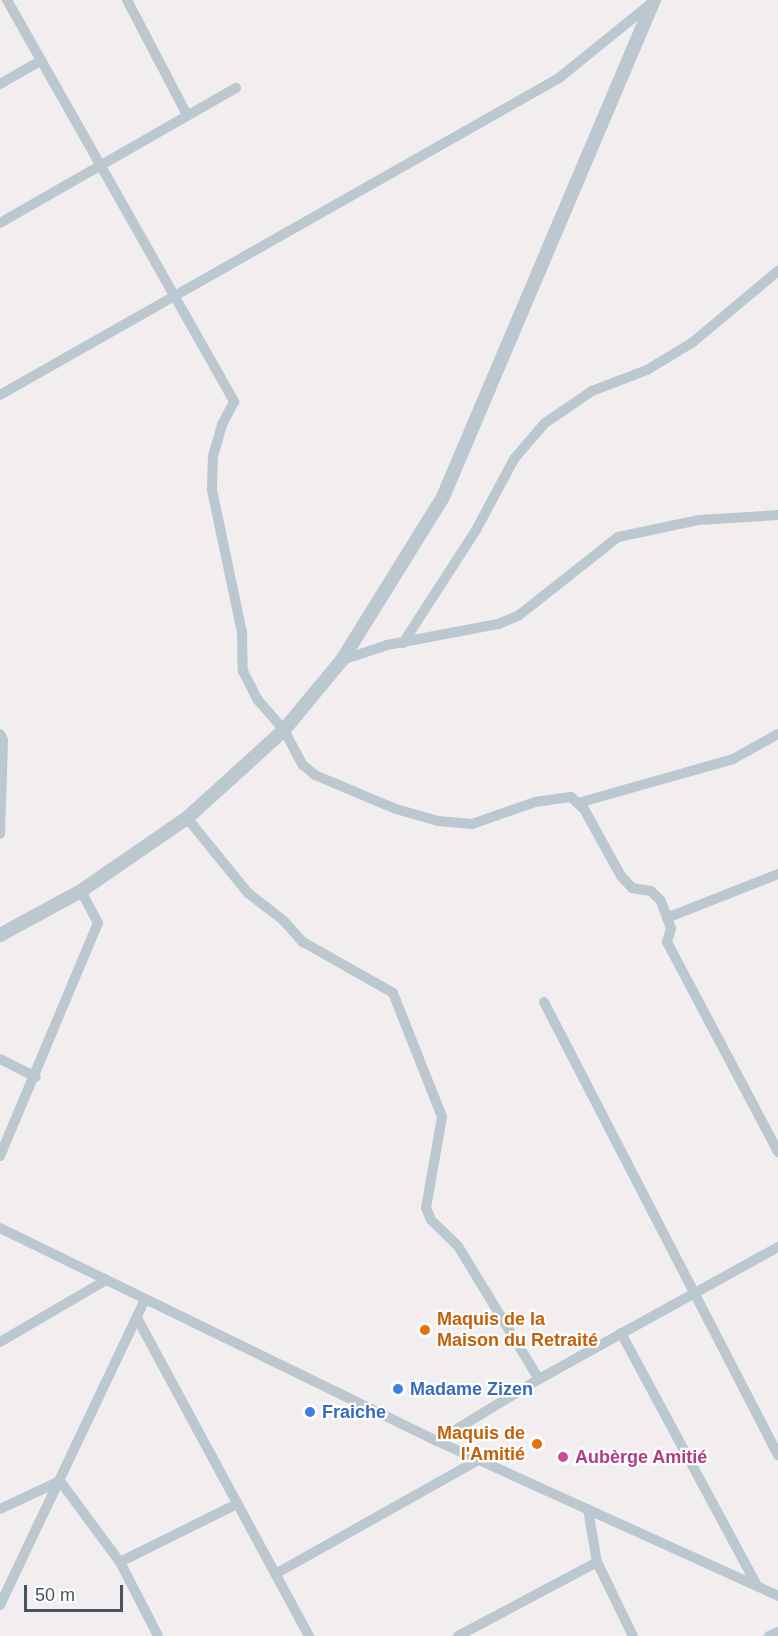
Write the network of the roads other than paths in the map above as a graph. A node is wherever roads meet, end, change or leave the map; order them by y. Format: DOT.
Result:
graph roads {
  1 [pos="7,0"];
  2 [pos="127,0"];
  3 [pos="654,1"];
  4 [pos="40,61"];
  5 [pos="0,84"];
  6 [pos="236,88"];
  7 [pos="187,115"];
  8 [pos="98,166"];
  9 [pos="0,223"];
  10 [pos="778,271"];
  11 [pos="172,295"];
  12 [pos="0,395"];
  13 [pos="778,515"];
  14 [pos="403,643"];
  15 [pos="342,660"];
  16 [pos="284,730"];
  17 [pos="0,734"];
  18 [pos="778,734"];
  19 [pos="578,803"];
  20 [pos="187,818"];
  21 [pos="0,834"];
  22 [pos="778,874"];
  23 [pos="81,891"];
  24 [pos="669,916"];
  25 [pos="0,935"];
  26 [pos="544,1002"];
  27 [pos="0,1059"];
  28 [pos="36,1077"];
  29 [pos="778,1152"];
  30 [pos="0,1156"];
  31 [pos="0,1228"];
  32 [pos="778,1248"];
  33 [pos="106,1280"];
  34 [pos="696,1292"];
  35 [pos="145,1300"];
  36 [pos="136,1318"];
  37 [pos="621,1333"];
  38 [pos="0,1342"];
  39 [pos="539,1379"];
  40 [pos="437,1441"];
  41 [pos="778,1455"];
  42 [pos="478,1460"];
  43 [pos="60,1481"];
  44 [pos="237,1504"];
  45 [pos="0,1509"];
  46 [pos="588,1509"];
  47 [pos="120,1562"];
  48 [pos="597,1562"];
  49 [pos="277,1573"];
  50 [pos="758,1586"];
  51 [pos="778,1596"];
  52 [pos="0,1605"];
  53 [pos="778,1632"];
  54 [pos="158,1636"];
  55 [pos="309,1636"];
  56 [pos="459,1636"];
  57 [pos="633,1636"];
  58 [pos="769,1636"];
  1 -- 4 [label="street"];
  2 -- 7 [label="street"];
  3 -- 11 [label="street"];
  3 -- 15 [label="street"];
  4 -- 5 [label="street"];
  4 -- 8 [label="street"];
  6 -- 7 [label="street"];
  7 -- 8 [label="street"];
  8 -- 9 [label="street"];
  8 -- 11 [label="street"];
  10 -- 14 [label="street"];
  11 -- 12 [label="street"];
  11 -- 16 [label="street"];
  13 -- 14 [label="street"];
  14 -- 15 [label="street"];
  15 -- 16 [label="street"];
  16 -- 19 [label="street"];
  16 -- 20 [label="street"];
  17 -- 21 [label="street"];
  18 -- 19 [label="street"];
  19 -- 24 [label="street"];
  20 -- 23 [label="street"];
  20 -- 39 [label="street"];
  22 -- 24 [label="street"];
  23 -- 25 [label="street"];
  23 -- 28 [label="street"];
  24 -- 29 [label="street"];
  26 -- 34 [label="street"];
  27 -- 28 [label="street"];
  28 -- 30 [label="street"];
  31 -- 33 [label="street"];
  32 -- 34 [label="street"];
  33 -- 35 [label="street"];
  33 -- 38 [label="street"];
  34 -- 37 [label="street"];
  34 -- 41 [label="street"];
  35 -- 36 [label="street"];
  35 -- 40 [label="street"];
  36 -- 43 [label="street"];
  36 -- 44 [label="street"];
  37 -- 39 [label="street"];
  37 -- 50 [label="street"];
  39 -- 40 [label="street"];
  40 -- 42 [label="street"];
  42 -- 46 [label="street"];
  42 -- 49 [label="street"];
  43 -- 45 [label="street"];
  43 -- 47 [label="street"];
  43 -- 52 [label="street"];
  44 -- 47 [label="street"];
  44 -- 49 [label="street"];
  46 -- 48 [label="street"];
  46 -- 50 [label="street"];
  47 -- 54 [label="street"];
  48 -- 56 [label="street"];
  48 -- 57 [label="street"];
  49 -- 55 [label="street"];
  50 -- 51 [label="street"];
  53 -- 58 [label="street"];
}
